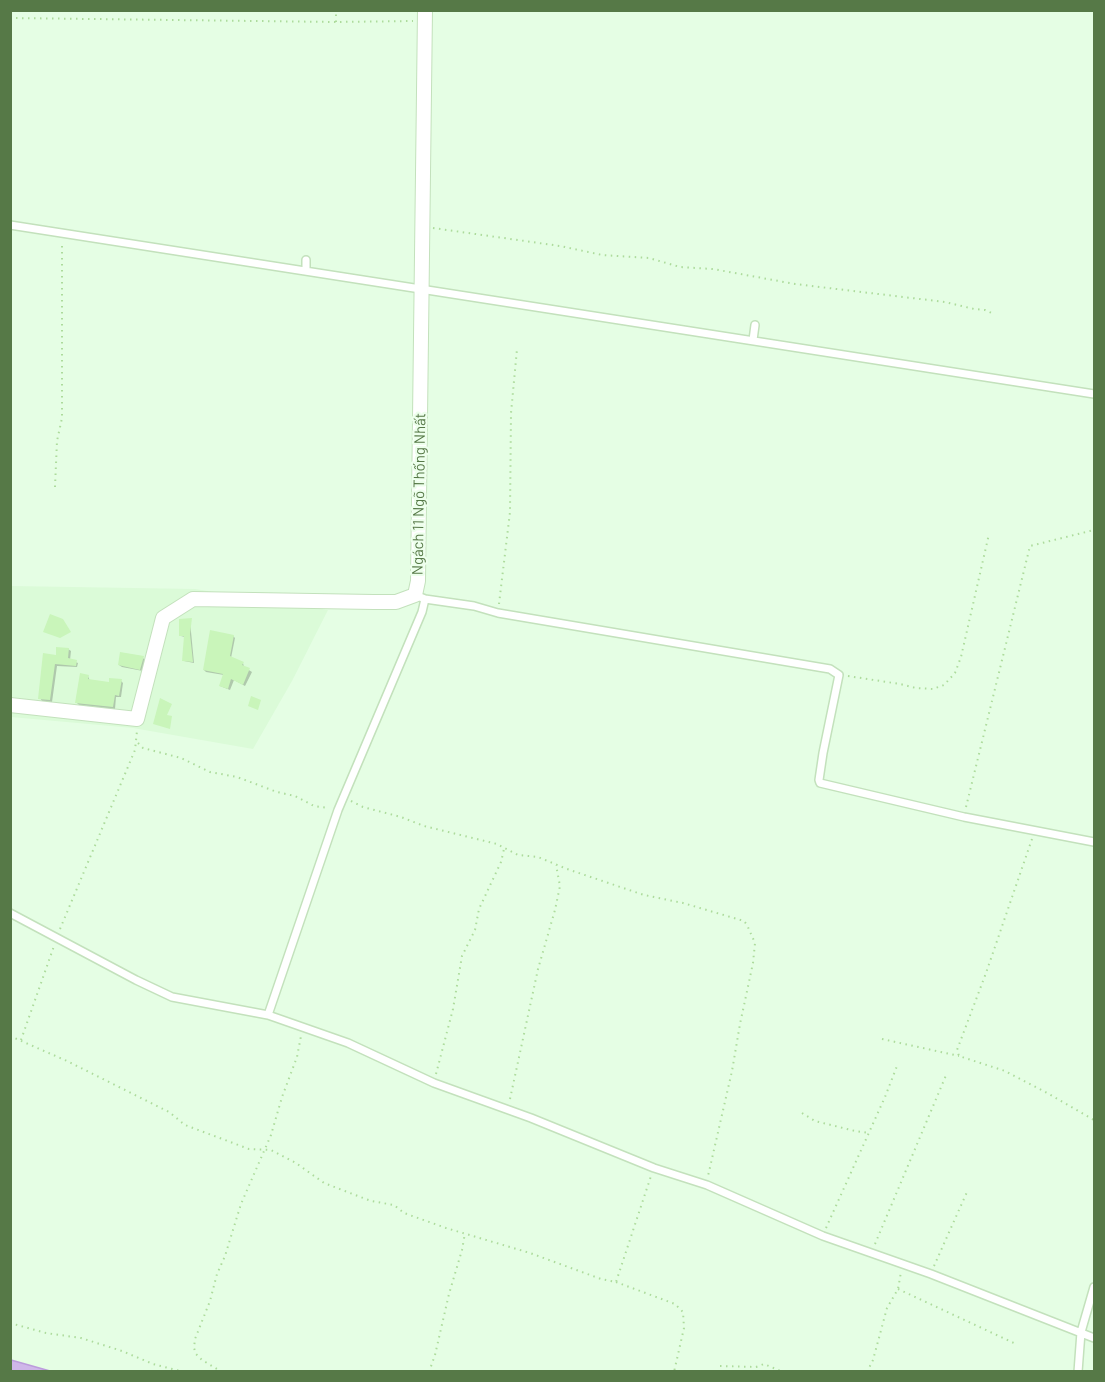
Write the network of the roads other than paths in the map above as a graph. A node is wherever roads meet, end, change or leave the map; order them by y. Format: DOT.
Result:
graph roads {
  1 [pos="424,16"];
  2 [pos="10,225"];
  3 [pos="306,260"];
  4 [pos="306,271"];
  5 [pos="421,288"];
  6 [pos="755,325"];
  7 [pos="753,339"];
  8 [pos="1095,394"];
  9 [pos="420,597"];
  10 [pos="10,705"];
  11 [pos="1095,842"];
  12 [pos="10,913"];
  13 [pos="268,1016"];
  14 [pos="1095,1287"];
  15 [pos="1081,1332"];
  16 [pos="1095,1338"];
  17 [pos="1078,1371"];
  1 -- 5 [label="street, Ngách 11 Ngõ Thống Nhất"];
  2 -- 4 [label="lane"];
  3 -- 4 [label="lane"];
  4 -- 5 [label="lane"];
  5 -- 7 [label="lane"];
  5 -- 9 [label="street, Ngách 11 Ngõ Thống Nhất"];
  6 -- 7 [label="lane"];
  7 -- 8 [label="lane"];
  9 -- 10 [label="street, Ngách 11 Ngõ Thống Nhất"];
  9 -- 11 [label="lane"];
  9 -- 13 [label="lane"];
  12 -- 13 [label="lane"];
  13 -- 15 [label="lane"];
  14 -- 15 [label="lane"];
  15 -- 16 [label="lane"];
  15 -- 17 [label="lane"];
}
